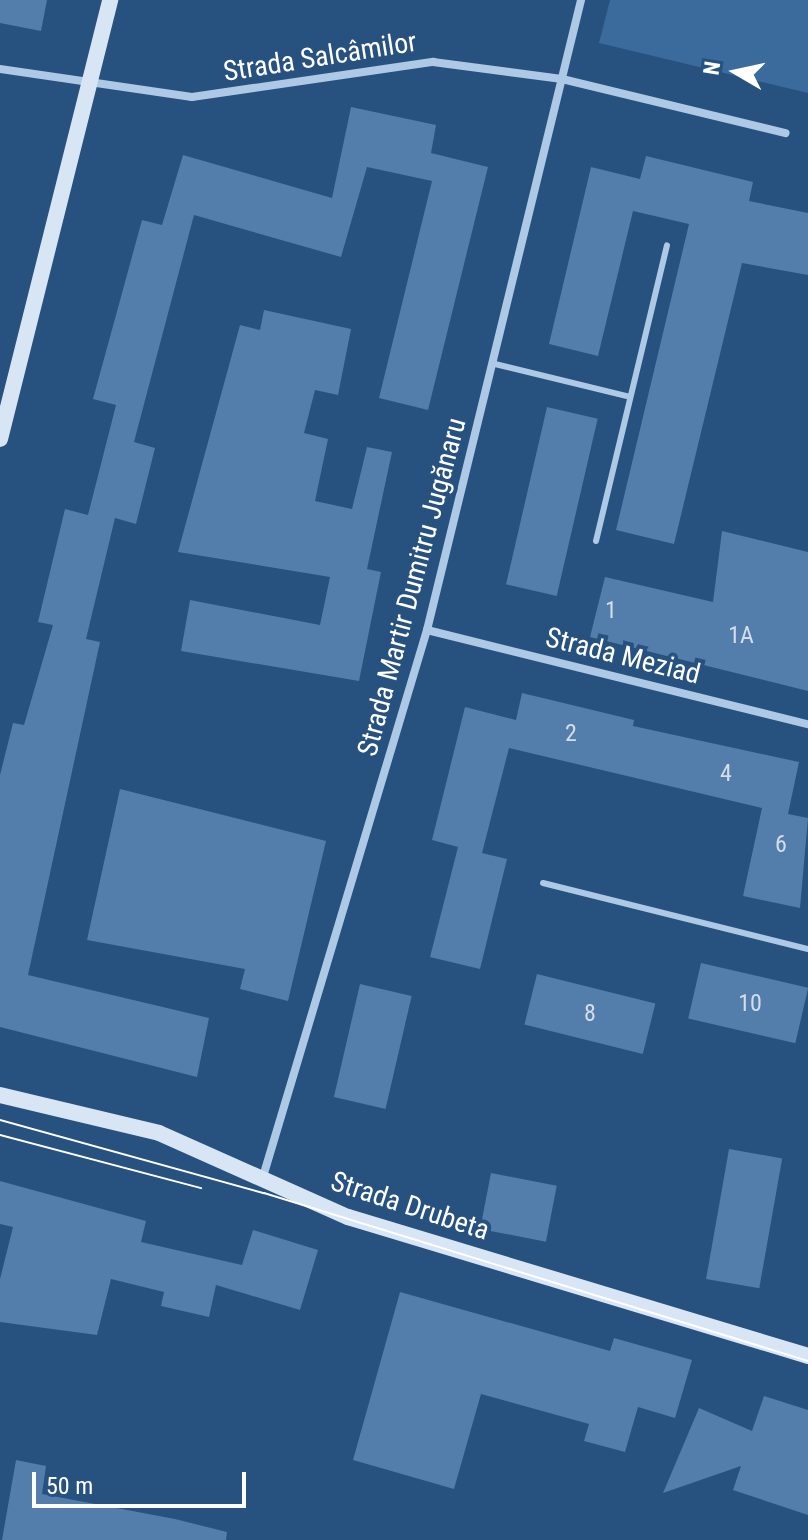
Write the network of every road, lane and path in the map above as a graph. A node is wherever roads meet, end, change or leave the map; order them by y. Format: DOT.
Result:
graph roads {
  1 [pos="110,0"];
  2 [pos="581,0"];
  3 [pos="0,69"];
  4 [pos="562,79"];
  5 [pos="89,85"];
  6 [pos="786,133"];
  7 [pos="667,245"];
  8 [pos="495,364"];
  9 [pos="630,397"];
  10 [pos="0,439"];
  11 [pos="596,541"];
  12 [pos="427,630"];
  13 [pos="808,724"];
  14 [pos="543,883"];
  15 [pos="808,949"];
  16 [pos="0,1095"];
  17 [pos="262,1180"];
  18 [pos="808,1356"];
  1 -- 5 [label="street"];
  2 -- 4 [label="street, Strada Martir Dumitru Jugănaru"];
  3 -- 5 [label="street, Strada Salcâmilor"];
  4 -- 5 [label="street, Strada Salcâmilor"];
  4 -- 6 [label="street, Strada Salcâmilor"];
  4 -- 8 [label="street, Strada Martir Dumitru Jugănaru"];
  5 -- 10 [label="street"];
  7 -- 9 [label="lane"];
  8 -- 9 [label="lane"];
  8 -- 12 [label="street, Strada Martir Dumitru Jugănaru"];
  9 -- 11 [label="lane"];
  12 -- 13 [label="street, Strada Meziad"];
  12 -- 17 [label="street, Strada Martir Dumitru Jugănaru"];
  14 -- 15 [label="lane"];
  16 -- 17 [label="street, Strada Drubeta"];
  17 -- 18 [label="street, Strada Drubeta"];
}
